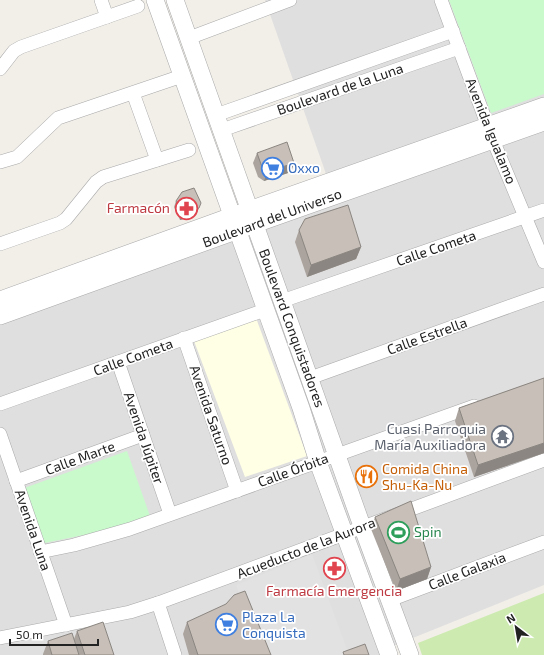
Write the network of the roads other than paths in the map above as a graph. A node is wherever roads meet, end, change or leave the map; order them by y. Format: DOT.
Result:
graph roads {
  1 [pos="101,0"];
  2 [pos="155,0"];
  3 [pos="175,0"];
  4 [pos="290,0"];
  5 [pos="441,0"];
  6 [pos="271,3"];
  7 [pos="138,6"];
  8 [pos="106,17"];
  9 [pos="453,31"];
  10 [pos="189,38"];
  11 [pos="459,48"];
  12 [pos="0,69"];
  13 [pos="182,76"];
  14 [pos="302,85"];
  15 [pos="133,93"];
  16 [pos="308,100"];
  17 [pos="544,106"];
  18 [pos="544,122"];
  19 [pos="219,123"];
  20 [pos="490,133"];
  21 [pos="189,150"];
  22 [pos="156,160"];
  23 [pos="0,162"];
  24 [pos="544,210"];
  25 [pos="526,216"];
  26 [pos="252,217"];
  27 [pos="235,223"];
  28 [pos="0,244"];
  29 [pos="544,262"];
  30 [pos="544,294"];
  31 [pos="0,300"];
  32 [pos="282,301"];
  33 [pos="265,310"];
  34 [pos="0,316"];
  35 [pos="184,338"];
  36 [pos="118,362"];
  37 [pos="310,378"];
  38 [pos="487,401"];
  39 [pos="0,404"];
  40 [pos="0,434"];
  41 [pos="143,435"];
  42 [pos="337,455"];
  43 [pos="544,460"];
  44 [pos="318,462"];
  45 [pos="16,481"];
  46 [pos="237,491"];
  47 [pos="170,514"];
  48 [pos="362,526"];
  49 [pos="345,533"];
  50 [pos="544,542"];
  51 [pos="40,552"];
  52 [pos="390,600"];
  53 [pos="158,603"];
  54 [pos="66,625"];
  55 [pos="0,638"];
  56 [pos="176,655"];
  57 [pos="389,655"];
  58 [pos="410,655"];
  1 -- 8 [label="street"];
  2 -- 13 [label="street, Boulevard Conquistadores"];
  3 -- 10 [label="street, Boulevard Conquistadores"];
  4 -- 6 [label="street"];
  5 -- 9 [label="street, Avenida Igualamo"];
  6 -- 10 [label="street"];
  7 -- 8 [label="street"];
  8 -- 12 [label="street"];
  9 -- 11 [label="street, Avenida Igualamo"];
  9 -- 14 [label="street, Boulevard de la Luna"];
  10 -- 19 [label="street, Boulevard Conquistadores"];
  11 -- 16 [label="street, Boulevard de la Luna"];
  11 -- 20 [label="street, Avenida Igualamo"];
  13 -- 15 [label="street"];
  13 -- 27 [label="street, Boulevard Conquistadores"];
  14 -- 16 [label="street"];
  14 -- 19 [label="street, Boulevard de la Luna"];
  15 -- 22 [label="street"];
  15 -- 23 [label="street"];
  16 -- 19 [label="street, Boulevard de la Luna"];
  17 -- 20 [label="street, Boulevard del Universo"];
  18 -- 20 [label="street, Boulevard del Universo"];
  19 -- 26 [label="street, Boulevard Conquistadores"];
  20 -- 25 [label="street, Avenida Igualamo"];
  20 -- 26 [label="street, Boulevard del Universo"];
  21 -- 22 [label="street"];
  22 -- 28 [label="street"];
  24 -- 25 [label="street, Calle Cometa"];
  25 -- 29 [label="street, Avenida Igualamo"];
  25 -- 32 [label="street, Calle Cometa"];
  26 -- 27 [label="street, Boulevard del Universo"];
  26 -- 32 [label="street, Boulevard Conquistadores"];
  27 -- 31 [label="street, Boulevard del Universo"];
  27 -- 33 [label="street, Boulevard Conquistadores"];
  27 -- 34 [label="street, Boulevard del Universo"];
  30 -- 37 [label="street, Calle Estrella"];
  32 -- 37 [label="street, Boulevard Conquistadores"];
  33 -- 35 [label="street, Calle Cometa"];
  33 -- 44 [label="street, Boulevard Conquistadores"];
  35 -- 36 [label="street, Calle Cometa"];
  35 -- 46 [label="street, Avenida Saturno"];
  36 -- 39 [label="street, Calle Cometa"];
  36 -- 41 [label="street, Avenida Júpiter"];
  37 -- 42 [label="street, Boulevard Conquistadores"];
  38 -- 42 [label="street, Calle Órbita"];
  40 -- 45 [label="street, Avenida Luna"];
  41 -- 45 [label="street, Calle Marte"];
  41 -- 47 [label="street, Avenida Júpiter"];
  42 -- 44 [label="street, Calle Órbita"];
  42 -- 48 [label="street, Boulevard Conquistadores"];
  43 -- 48 [label="street, Acueducto de la Aurora"];
  44 -- 46 [label="street, Calle Órbita"];
  44 -- 49 [label="street, Boulevard Conquistadores"];
  45 -- 51 [label="street, Avenida Luna"];
  46 -- 47 [label="street, Calle Órbita"];
  47 -- 51 [label="street, Calle Órbita"];
  48 -- 49 [label="street, Acueducto de la Aurora"];
  48 -- 52 [label="street, Boulevard Conquistadores"];
  49 -- 53 [label="street, Acueducto de la Aurora"];
  49 -- 57 [label="street, Boulevard Conquistadores"];
  50 -- 52 [label="street, Calle Galaxia"];
  51 -- 54 [label="street, Avenida Luna"];
  52 -- 58 [label="street, Boulevard Conquistadores"];
  53 -- 54 [label="street, Acueducto de la Aurora"];
  53 -- 56 [label="street"];
  54 -- 55 [label="street, Acueducto de la Aurora"];
}
